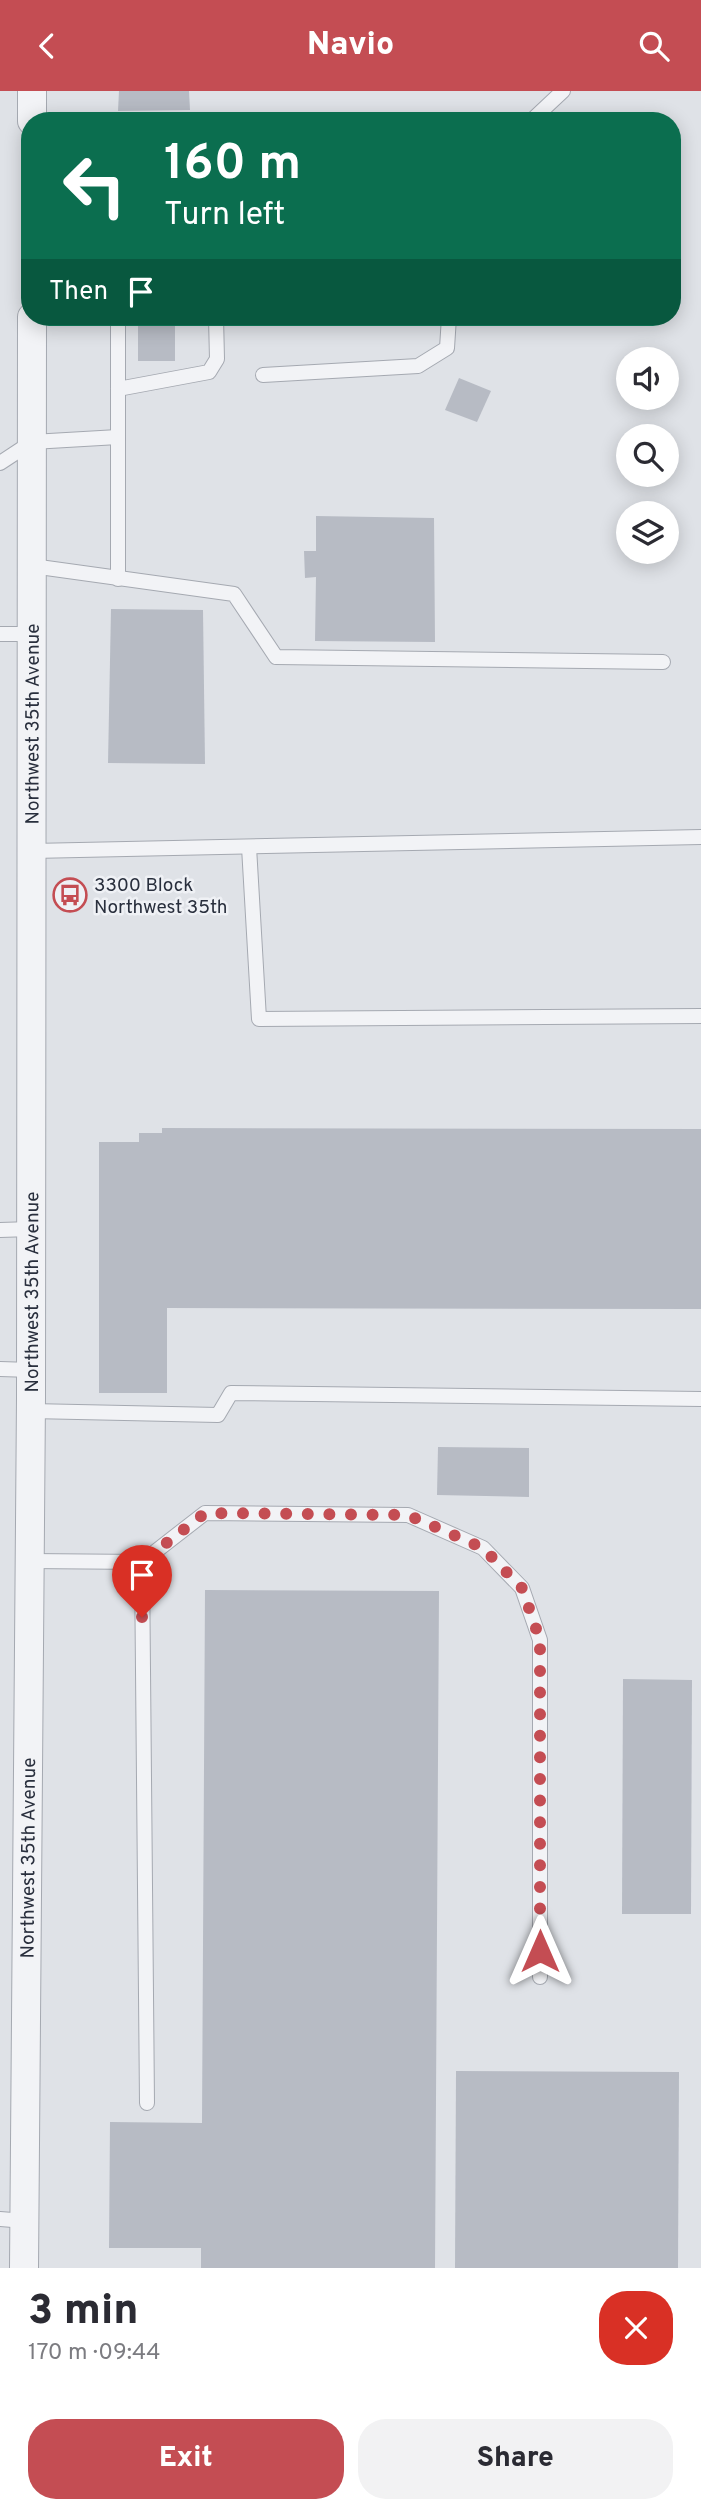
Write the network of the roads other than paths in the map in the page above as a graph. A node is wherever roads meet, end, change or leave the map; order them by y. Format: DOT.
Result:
graph roads {
  1 [pos="32,91"];
  2 [pos="563,91"];
  3 [pos="32,112"];
  4 [pos="541,112"];
  5 [pos="32,326"];
  6 [pos="118,326"];
  7 [pos="216,326"];
  8 [pos="448,326"];
  9 [pos="262,375"];
  10 [pos="118,389"];
  11 [pos="118,437"];
  12 [pos="32,442"];
  13 [pos="0,463"];
  14 [pos="32,566"];
  15 [pos="118,579"];
  16 [pos="0,635"];
  17 [pos="32,635"];
  18 [pos="663,661"];
  19 [pos="701,838"];
  20 [pos="249,847"];
  21 [pos="32,851"];
  22 [pos="701,1016"];
  23 [pos="31,1229"];
  24 [pos="0,1230"];
  25 [pos="0,1369"];
  26 [pos="31,1370"];
  27 [pos="701,1399"];
  28 [pos="31,1412"];
  29 [pos="30,1561"];
  30 [pos="142,1562"];
  31 [pos="540,1977"];
  32 [pos="146,2103"];
  33 [pos="12,2220"];
  34 [pos="24,2268"];
  1 -- 3 [label="street"];
  2 -- 4 [label="lane"];
  5 -- 12 [label="street, Northwest 35th Avenue"];
  6 -- 10 [label="lane"];
  7 -- 10 [label="lane"];
  8 -- 9 [label="lane"];
  10 -- 11 [label="lane"];
  11 -- 12 [label="lane"];
  11 -- 15 [label="lane"];
  12 -- 13 [label="lane"];
  12 -- 14 [label="street, Northwest 35th Avenue"];
  14 -- 15 [label="lane"];
  14 -- 17 [label="street, Northwest 35th Avenue"];
  15 -- 18 [label="lane"];
  16 -- 17 [label="lane"];
  17 -- 21 [label="street, Northwest 35th Avenue"];
  19 -- 20 [label="lane"];
  20 -- 21 [label="lane"];
  20 -- 22 [label="lane"];
  21 -- 23 [label="street, Northwest 35th Avenue"];
  23 -- 24 [label="lane"];
  23 -- 26 [label="street, Northwest 35th Avenue"];
  25 -- 26 [label="lane"];
  26 -- 28 [label="street, Northwest 35th Avenue"];
  27 -- 28 [label="lane"];
  28 -- 29 [label="street, Northwest 35th Avenue"];
  29 -- 30 [label="lane"];
  29 -- 33 [label="street, Northwest 35th Avenue"];
  30 -- 31 [label="lane"];
  30 -- 32 [label="lane"];
  33 -- 34 [label="street, Northwest 35th Avenue"];
}
